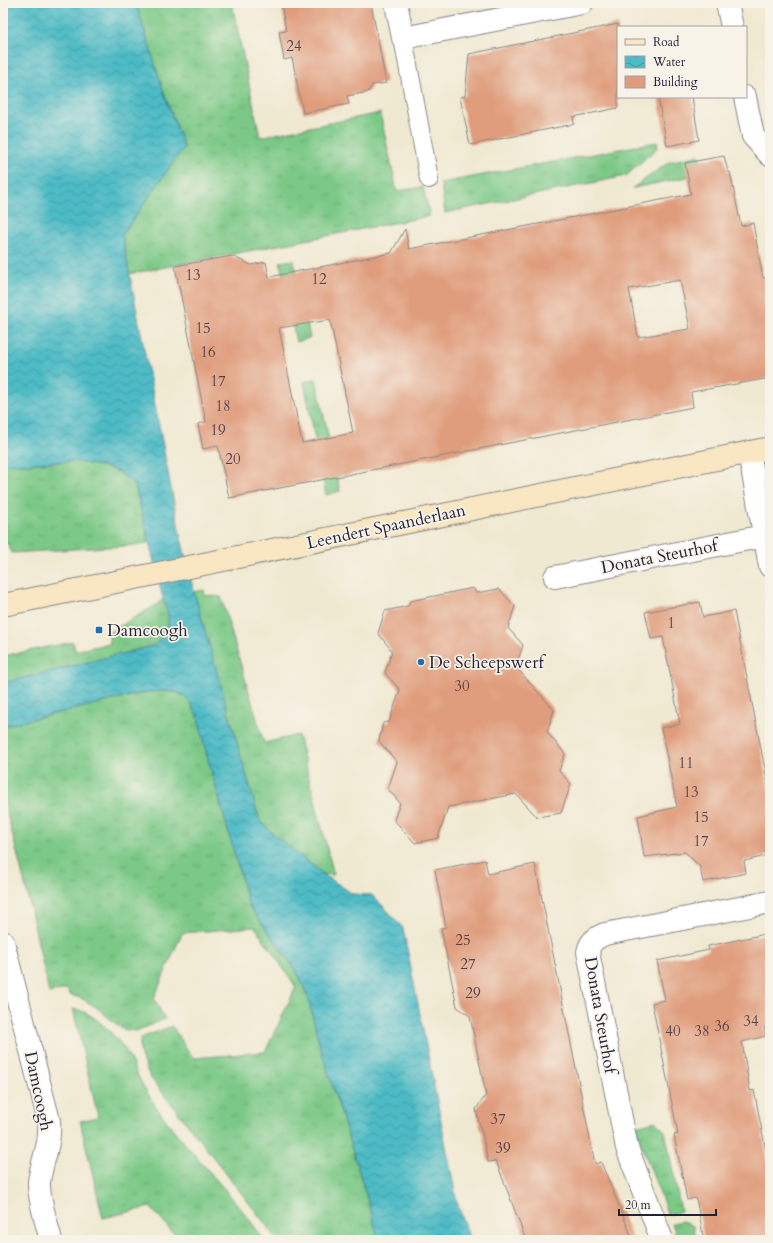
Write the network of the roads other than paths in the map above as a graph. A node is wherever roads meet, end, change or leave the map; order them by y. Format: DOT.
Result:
graph roads {
  1 [pos="396,3"];
  2 [pos="582,3"];
  3 [pos="727,3"];
  4 [pos="732,26"];
  5 [pos="403,38"];
  6 [pos="745,98"];
  7 [pos="770,155"];
  8 [pos="429,178"];
  9 [pos="760,450"];
  10 [pos="764,536"];
  11 [pos="770,566"];
  12 [pos="555,577"];
  13 [pos="3,605"];
  14 [pos="770,902"];
  15 [pos="3,942"];
  16 [pos="8,986"];
  17 [pos="51,1240"];
  18 [pos="662,1240"];
  1 -- 5 [label="street"];
  2 -- 5 [label="street"];
  3 -- 4 [label="street"];
  5 -- 8 [label="lane"];
  6 -- 7 [label="street"];
  9 -- 10 [label="street"];
  9 -- 13 [label="street, Leendert Spaanderlaan"];
  10 -- 11 [label="street"];
  10 -- 12 [label="street, Donata Steurhof"];
  14 -- 18 [label="street, Donata Steurhof"];
  15 -- 16 [label="street, Damcoogh"];
  16 -- 17 [label="street, Damcoogh"];
}
